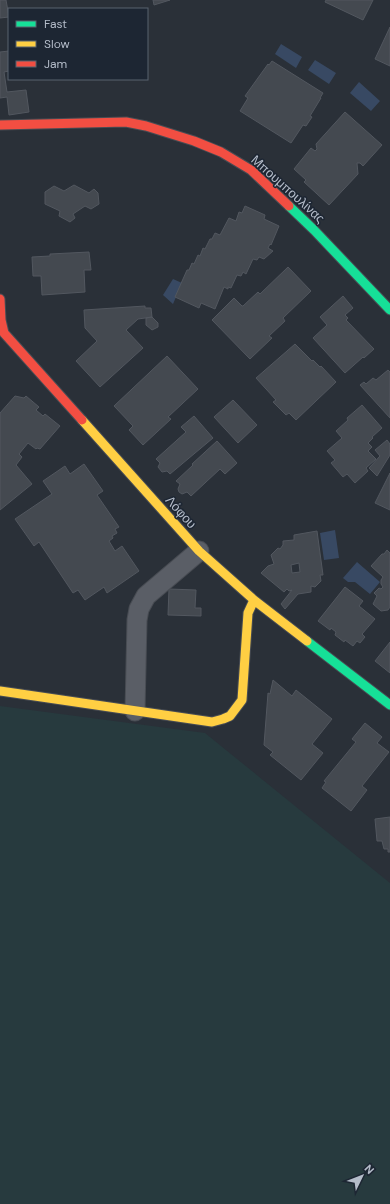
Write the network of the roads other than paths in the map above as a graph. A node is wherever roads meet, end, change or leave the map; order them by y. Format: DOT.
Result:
graph roads {
  1 [pos="0,125"];
  2 [pos="0,299"];
  3 [pos="390,310"];
  4 [pos="199,551"];
  5 [pos="254,600"];
  6 [pos="0,691"];
  7 [pos="390,705"];
  8 [pos="136,711"];
  1 -- 3 [label="street, Μπουμπουλίνας"];
  2 -- 4 [label="street, Λόφου"];
  4 -- 5 [label="street, Λόφου"];
  4 -- 8 [label="street"];
  5 -- 7 [label="street, Λόφου"];
  5 -- 8 [label="street"];
  6 -- 8 [label="street"];
}
